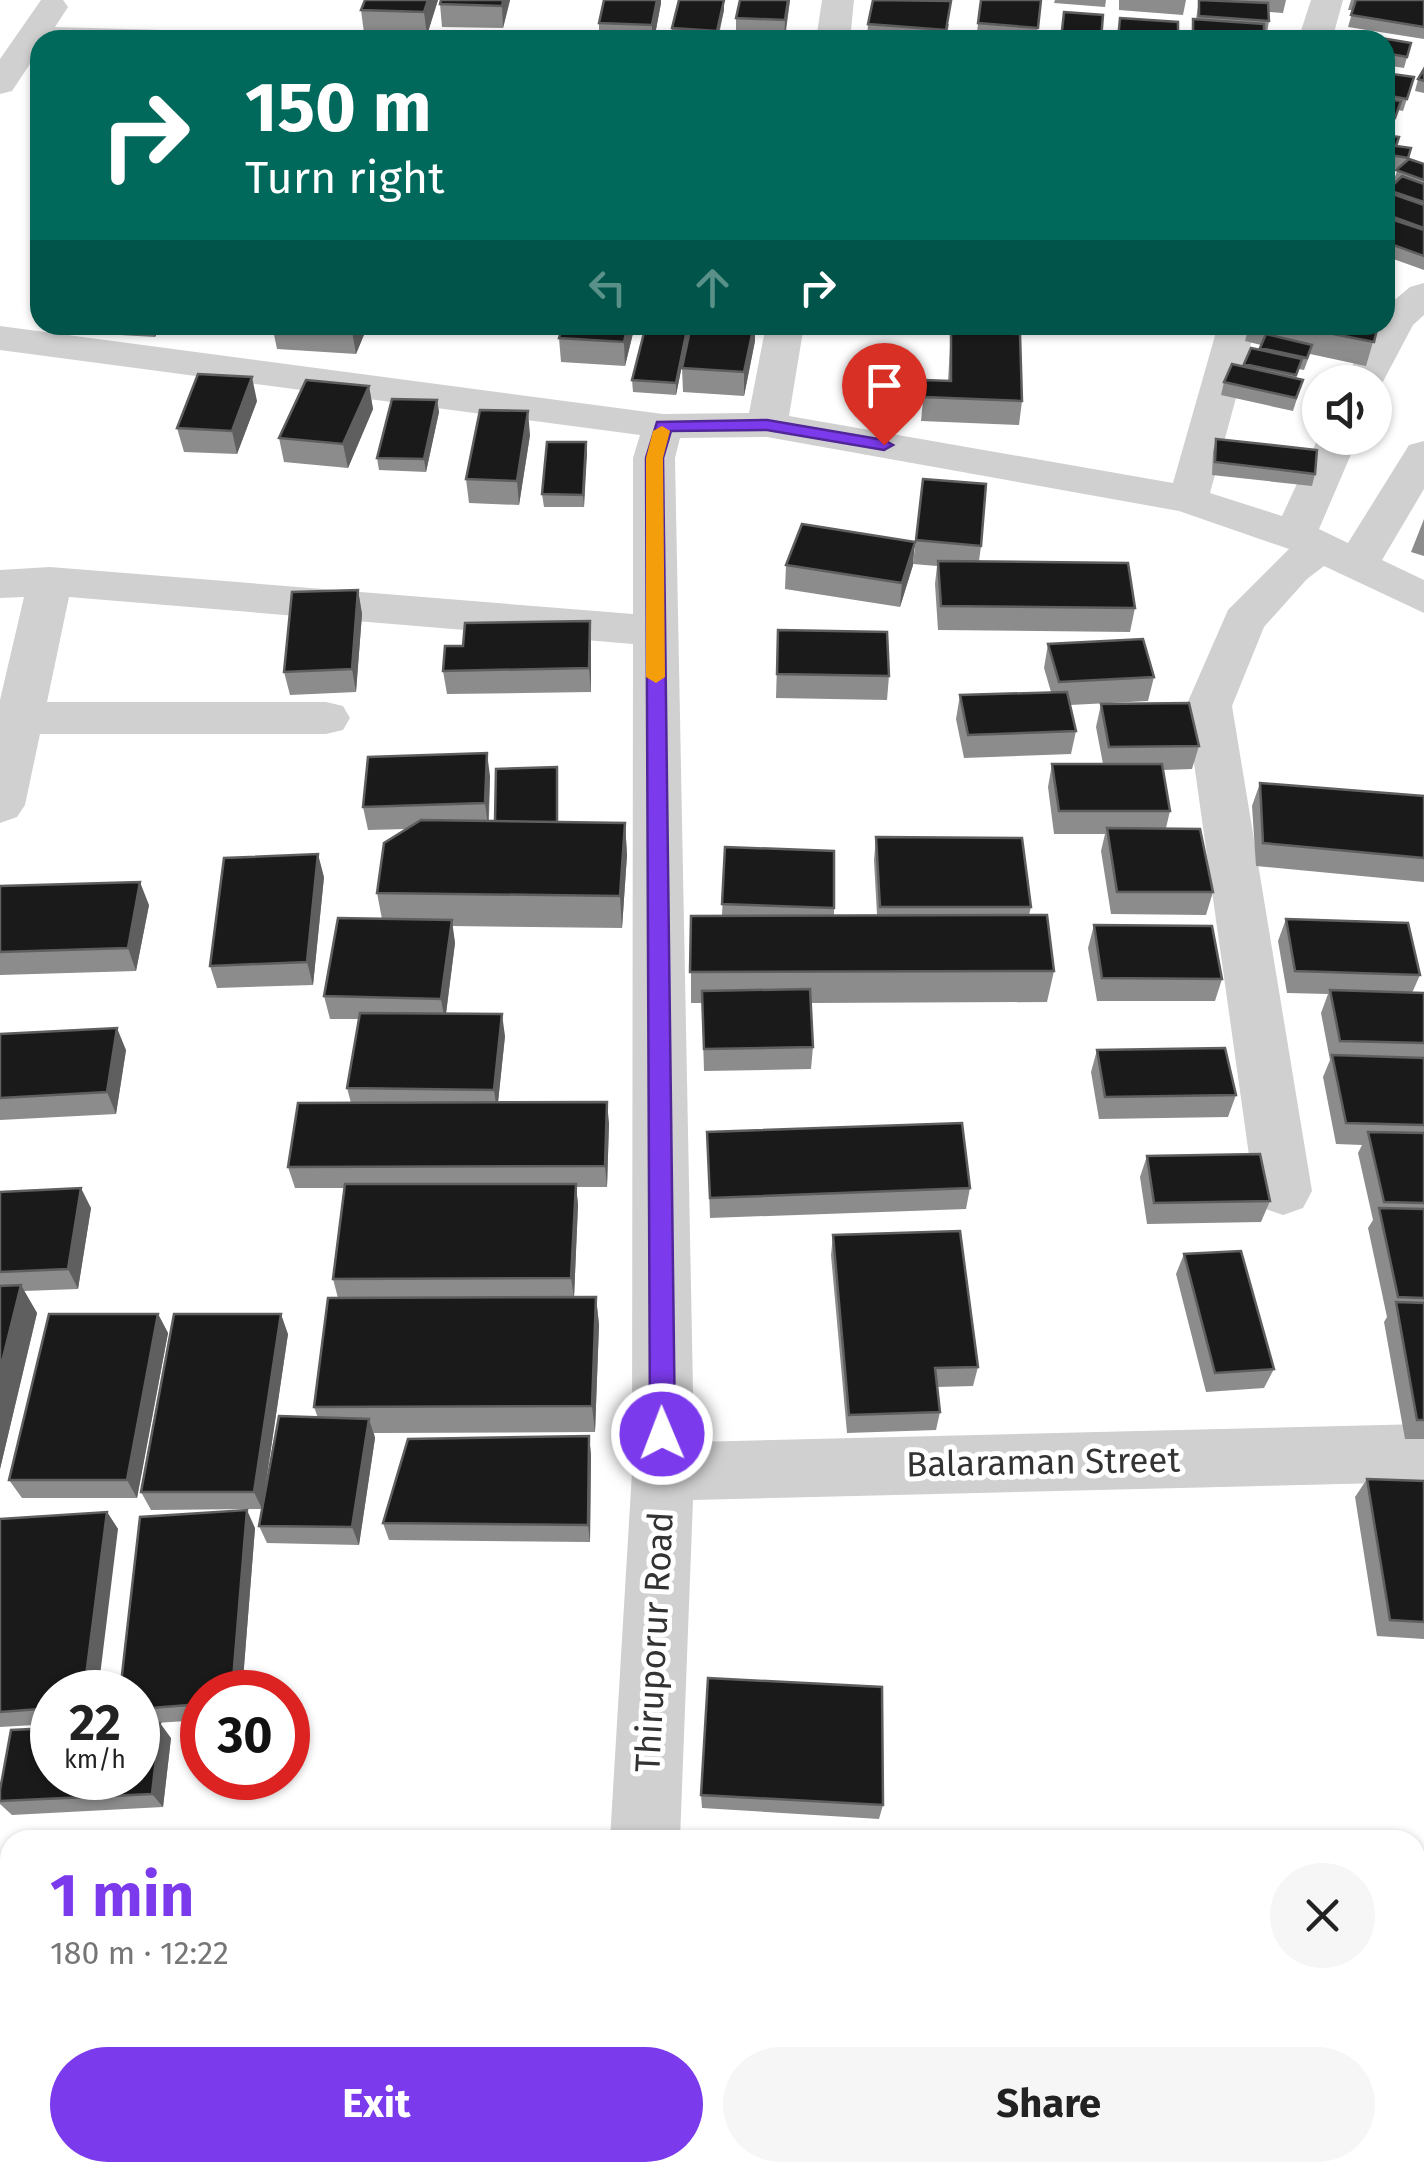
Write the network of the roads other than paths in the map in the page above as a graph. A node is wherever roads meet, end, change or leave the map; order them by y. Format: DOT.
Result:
graph roads {
  1 [pos="56,0"];
  2 [pos="838,0"];
  3 [pos="1327,0"];
  4 [pos="36,30"];
  5 [pos="834,30"];
  6 [pos="1318,30"];
  7 [pos="30,39"];
  8 [pos="0,84"];
  9 [pos="1424,295"];
  10 [pos="1395,321"];
  11 [pos="783,335"];
  12 [pos="1233,335"];
  13 [pos="1388,335"];
  14 [pos="0,338"];
  15 [pos="1373,365"];
  16 [pos="767,425"];
  17 [pos="664,426"];
  18 [pos="1424,454"];
  19 [pos="1336,455"];
  20 [pos="1186,499"];
  21 [pos="1324,549"];
  22 [pos="50,582"];
  23 [pos="0,584"];
  24 [pos="1424,598"];
  25 [pos="655,631"];
  26 [pos="19,718"];
  27 [pos="326,718"];
  28 [pos="0,804"];
  29 [pos="1283,1191"];
  30 [pos="1424,1453"];
  31 [pos="663,1472"];
  32 [pos="645,1830"];
  1 -- 4 [label="street"];
  2 -- 5 [label="street"];
  3 -- 6 [label="street"];
  7 -- 8 [label="street"];
  9 -- 10 [label="street"];
  11 -- 16 [label="street"];
  12 -- 20 [label="street"];
  13 -- 15 [label="street"];
  14 -- 17 [label="street"];
  16 -- 17 [label="street"];
  16 -- 20 [label="street"];
  17 -- 25 [label="street, Thiruporur Road"];
  18 -- 21 [label="street"];
  19 -- 21 [label="street"];
  20 -- 21 [label="street"];
  21 -- 24 [label="street"];
  21 -- 29 [label="street"];
  22 -- 23 [label="street"];
  22 -- 25 [label="street"];
  22 -- 26 [label="street"];
  25 -- 31 [label="street, Thiruporur Road"];
  26 -- 27 [label="street"];
  26 -- 28 [label="street"];
  30 -- 31 [label="street, Balaraman Street"];
  31 -- 32 [label="street, Thiruporur Road"];
}
